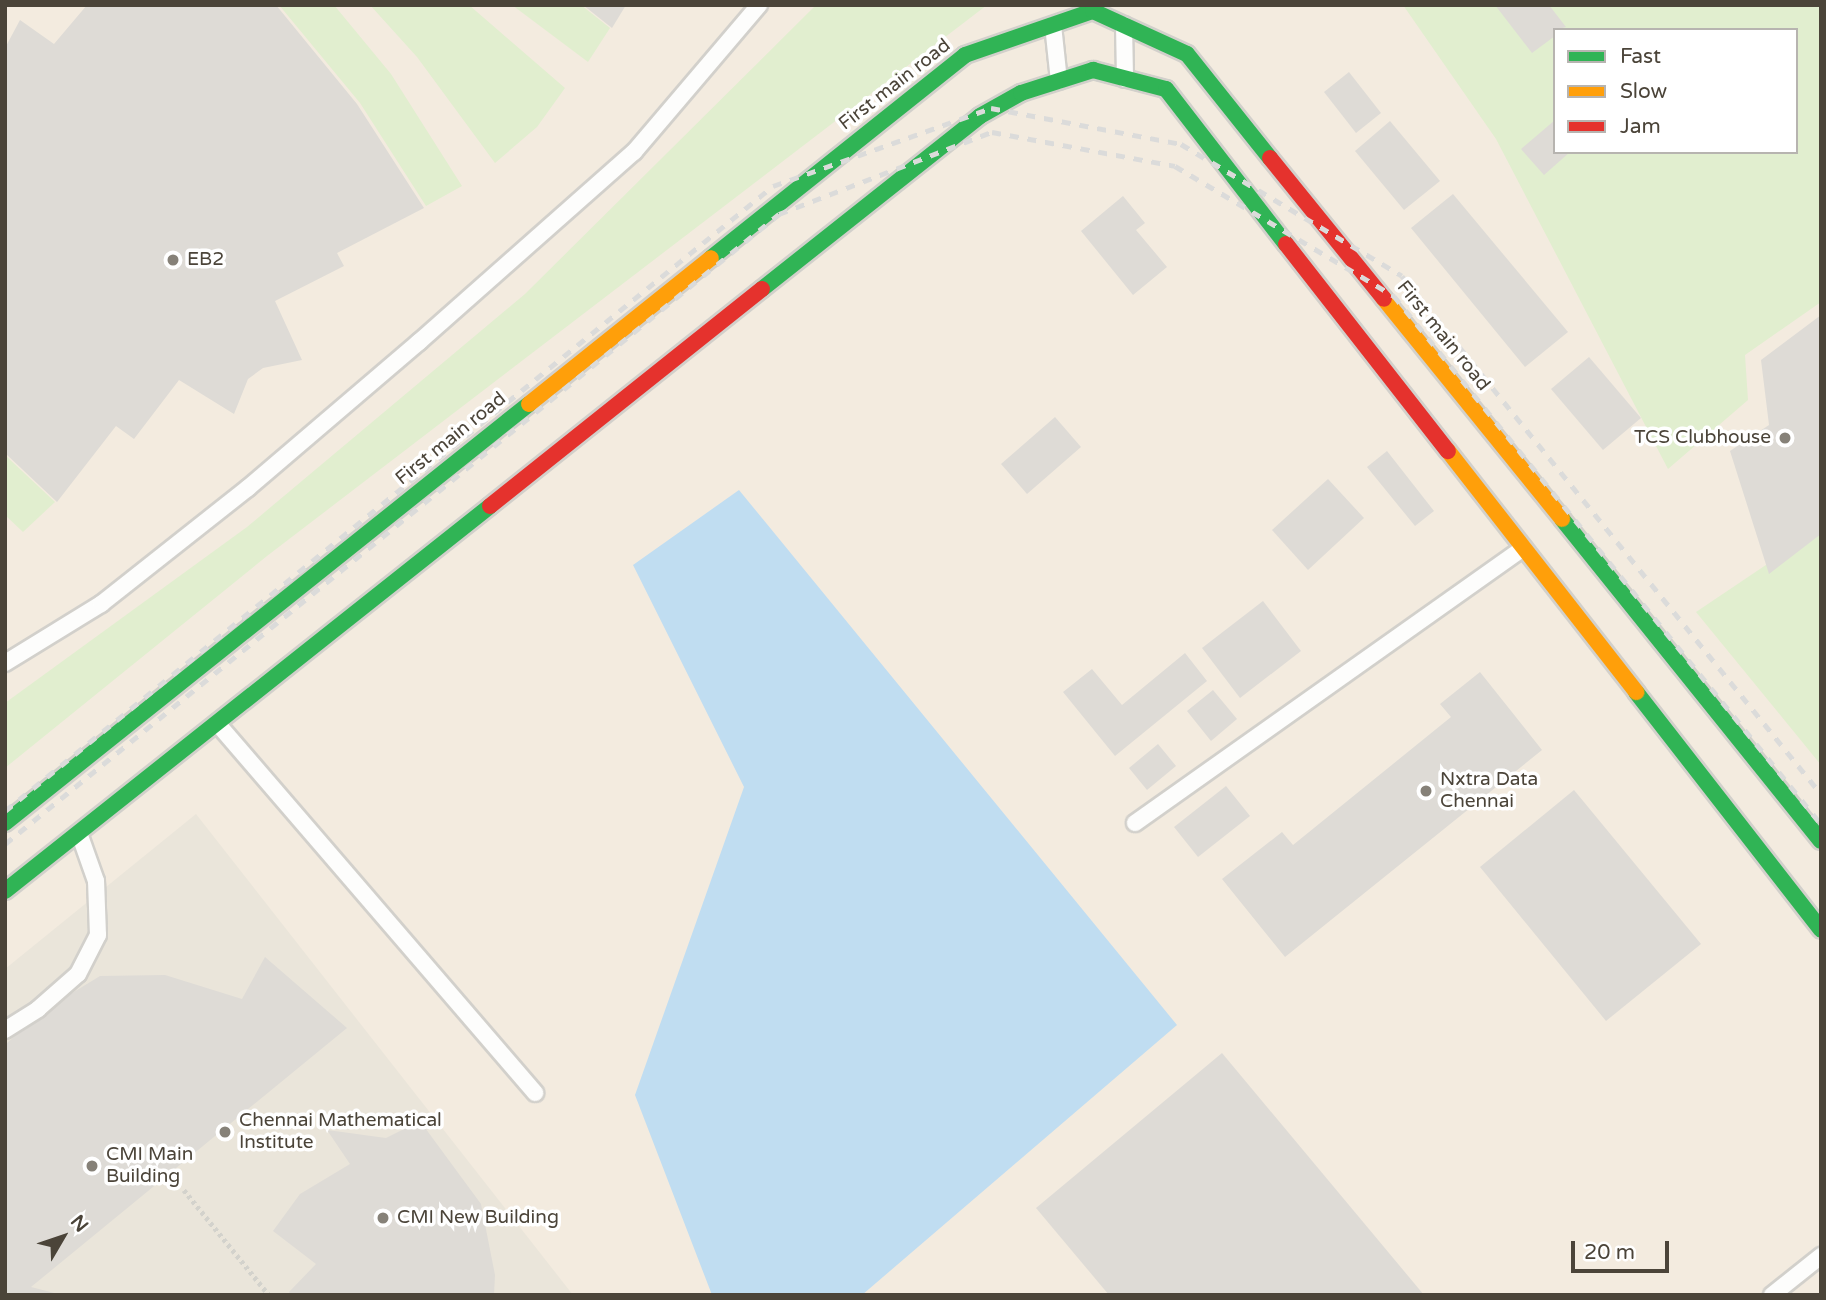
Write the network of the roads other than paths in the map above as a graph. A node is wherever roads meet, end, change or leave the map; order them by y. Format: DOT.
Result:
graph roads {
  1 [pos="758,5"];
  2 [pos="1051,5"];
  3 [pos="1122,5"];
  4 [pos="1053,25"];
  5 [pos="1124,25"];
  6 [pos="1125,79"];
  7 [pos="1059,81"];
  8 [pos="1524,548"];
  9 [pos="5,663"];
  10 [pos="217,723"];
  11 [pos="5,823"];
  12 [pos="1135,823"];
  13 [pos="79,833"];
  14 [pos="1821,841"];
  15 [pos="5,891"];
  16 [pos="1821,930"];
  17 [pos="5,1030"];
  18 [pos="535,1093"];
  19 [pos="1821,1256"];
  20 [pos="1772,1295"];
  1 -- 9 [label="lane"];
  2 -- 4 [label="lane"];
  3 -- 5 [label="lane"];
  4 -- 5 [label="street, First main road"];
  4 -- 7 [label="lane"];
  4 -- 11 [label="street, First main road"];
  5 -- 6 [label="lane"];
  5 -- 14 [label="street, First main road"];
  6 -- 7 [label="street"];
  6 -- 8 [label="street"];
  7 -- 10 [label="street"];
  8 -- 12 [label="lane"];
  8 -- 16 [label="street"];
  10 -- 13 [label="street"];
  10 -- 18 [label="lane"];
  13 -- 15 [label="street"];
  13 -- 17 [label="lane"];
  19 -- 20 [label="lane"];
}
